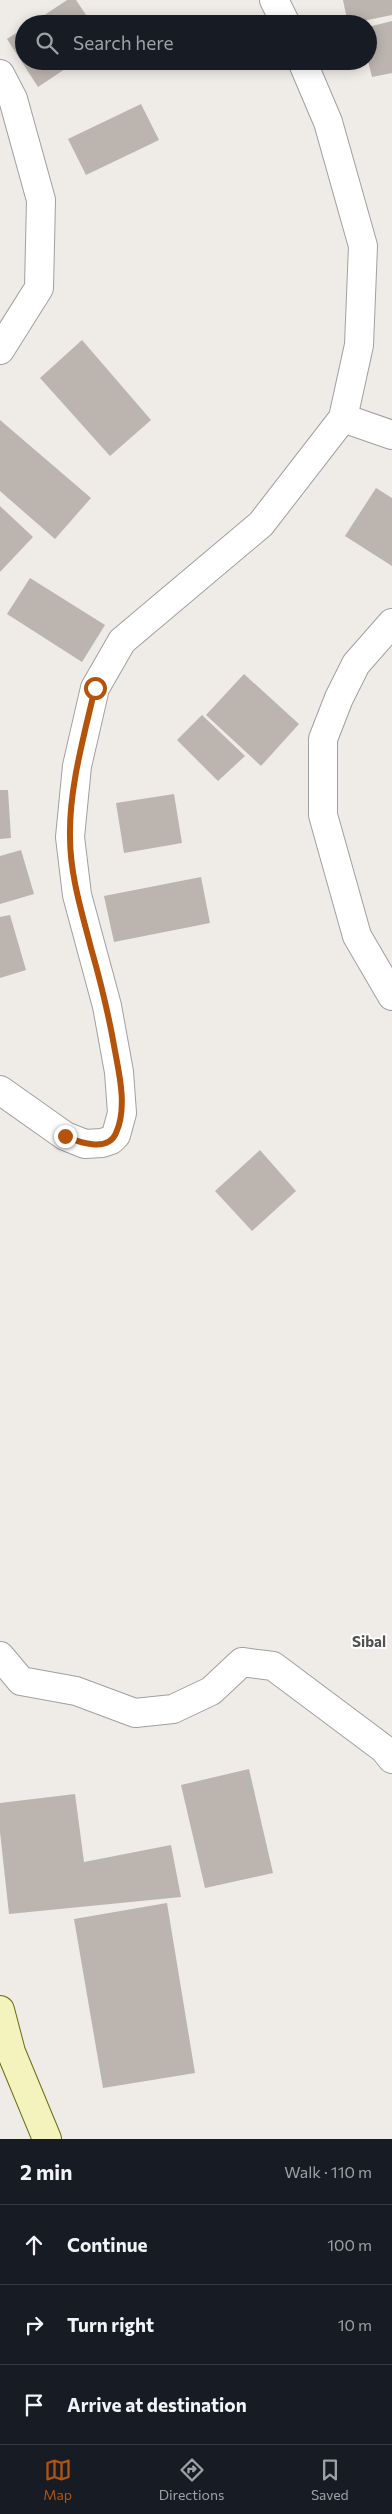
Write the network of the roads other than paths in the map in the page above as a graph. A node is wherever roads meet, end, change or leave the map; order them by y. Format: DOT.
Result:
graph roads {
  1 [pos="274,0"];
  2 [pos="282,15"];
  3 [pos="306,70"];
  4 [pos="0,74"];
  5 [pos="0,350"];
  6 [pos="344,418"];
  7 [pos="392,435"];
  8 [pos="392,624"];
  9 [pos="392,996"];
  10 [pos="0,1090"];
  11 [pos="0,1656"];
  12 [pos="392,1759"];
  13 [pos="0,2010"];
  14 [pos="47,2139"];
  1 -- 2 [label="street"];
  3 -- 6 [label="street"];
  4 -- 5 [label="street"];
  6 -- 7 [label="street"];
  6 -- 10 [label="street"];
  8 -- 9 [label="street"];
  11 -- 12 [label="street"];
  13 -- 14 [label="main road"];
}
